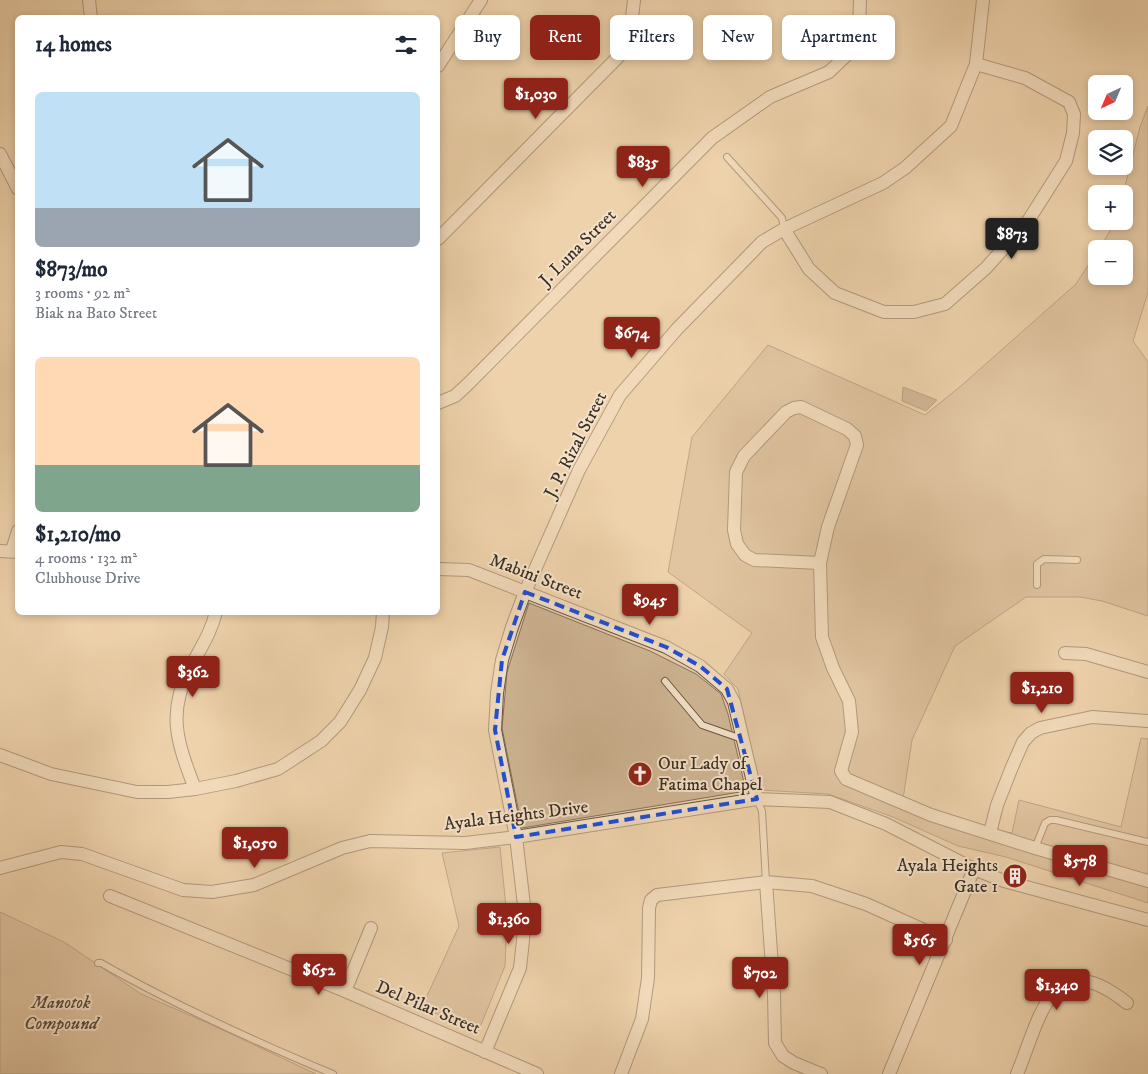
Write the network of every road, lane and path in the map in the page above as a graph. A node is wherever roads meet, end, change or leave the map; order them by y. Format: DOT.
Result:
graph roads {
  1 [pos="90,0"];
  2 [pos="481,0"];
  3 [pos="634,0"];
  4 [pos="860,0"];
  5 [pos="983,0"];
  6 [pos="91,15"];
  7 [pos="440,63"];
  8 [pos="976,64"];
  9 [pos="0,154"];
  10 [pos="727,157"];
  11 [pos="15,183"];
  12 [pos="784,230"];
  13 [pos="440,237"];
  14 [pos="440,402"];
  15 [pos="15,538"];
  16 [pos="10,551"];
  17 [pos="1077,560"];
  18 [pos="820,563"];
  19 [pos="440,569"];
  20 [pos="1037,584"];
  21 [pos="525,592"];
  22 [pos="215,615"];
  23 [pos="383,615"];
  24 [pos="1065,653"];
  25 [pos="1148,672"];
  26 [pos="665,681"];
  27 [pos="1148,721"];
  28 [pos="742,739"];
  29 [pos="0,755"];
  30 [pos="195,789"];
  31 [pos="757,799"];
  32 [pos="990,833"];
  33 [pos="516,837"];
  34 [pos="1148,842"];
  35 [pos="1035,848"];
  36 [pos="0,868"];
  37 [pos="974,869"];
  38 [pos="1148,881"];
  39 [pos="766,882"];
  40 [pos="110,896"];
  41 [pos="1148,920"];
  42 [pos="371,928"];
  43 [pos="946,940"];
  44 [pos="98,963"];
  45 [pos="345,991"];
  46 [pos="1127,1003"];
  47 [pos="485,1052"];
  48 [pos="1020,1073"];
  49 [pos="333,1074"];
  50 [pos="537,1074"];
  51 [pos="621,1074"];
  52 [pos="821,1074"];
  53 [pos="889,1074"];
  1 -- 6 [label="street"];
  2 -- 7 [label="street"];
  3 -- 13 [label="street"];
  4 -- 14 [label="street, J. Luna Street"];
  5 -- 8 [label="street, J. P. Rizal Street"];
  8 -- 12 [label="street, J. P. Rizal Street"];
  8 -- 12 [label="street"];
  9 -- 11 [label="street"];
  10 -- 12 [label="lane"];
  12 -- 21 [label="street, J. P. Rizal Street"];
  15 -- 16 [label="street"];
  17 -- 20 [label="lane"];
  18 -- 18 [label="street"];
  18 -- 32 [label="street"];
  19 -- 21 [label="street, Mabini Street"];
  21 -- 28 [label="street, Mabini Street"];
  21 -- 33 [label="street, J. P. Rizal Street"];
  22 -- 30 [label="street"];
  23 -- 30 [label="street"];
  24 -- 25 [label="street"];
  26 -- 28 [label="lane"];
  27 -- 32 [label="street"];
  28 -- 31 [label="street, Mabini Street"];
  29 -- 30 [label="street"];
  31 -- 33 [label="street, Ayala Heights Drive"];
  31 -- 37 [label="street, Ayala Heights Drive"];
  31 -- 39 [label="lane"];
  32 -- 35 [label="street"];
  33 -- 36 [label="street, Ayala Heights Drive"];
  33 -- 47 [label="street, J. P. Rizal Street"];
  34 -- 35 [label="lane"];
  35 -- 38 [label="street"];
  37 -- 41 [label="street, Ayala Heights Drive"];
  37 -- 43 [label="street"];
  39 -- 43 [label="street"];
  39 -- 51 [label="street"];
  39 -- 52 [label="street"];
  40 -- 45 [label="street, Del Pilar Street"];
  42 -- 45 [label="street"];
  43 -- 53 [label="street"];
  44 -- 49 [label="lane"];
  45 -- 47 [label="street, Del Pilar Street"];
  46 -- 48 [label="street"];
  47 -- 50 [label="street, Del Pilar Street"];
}
